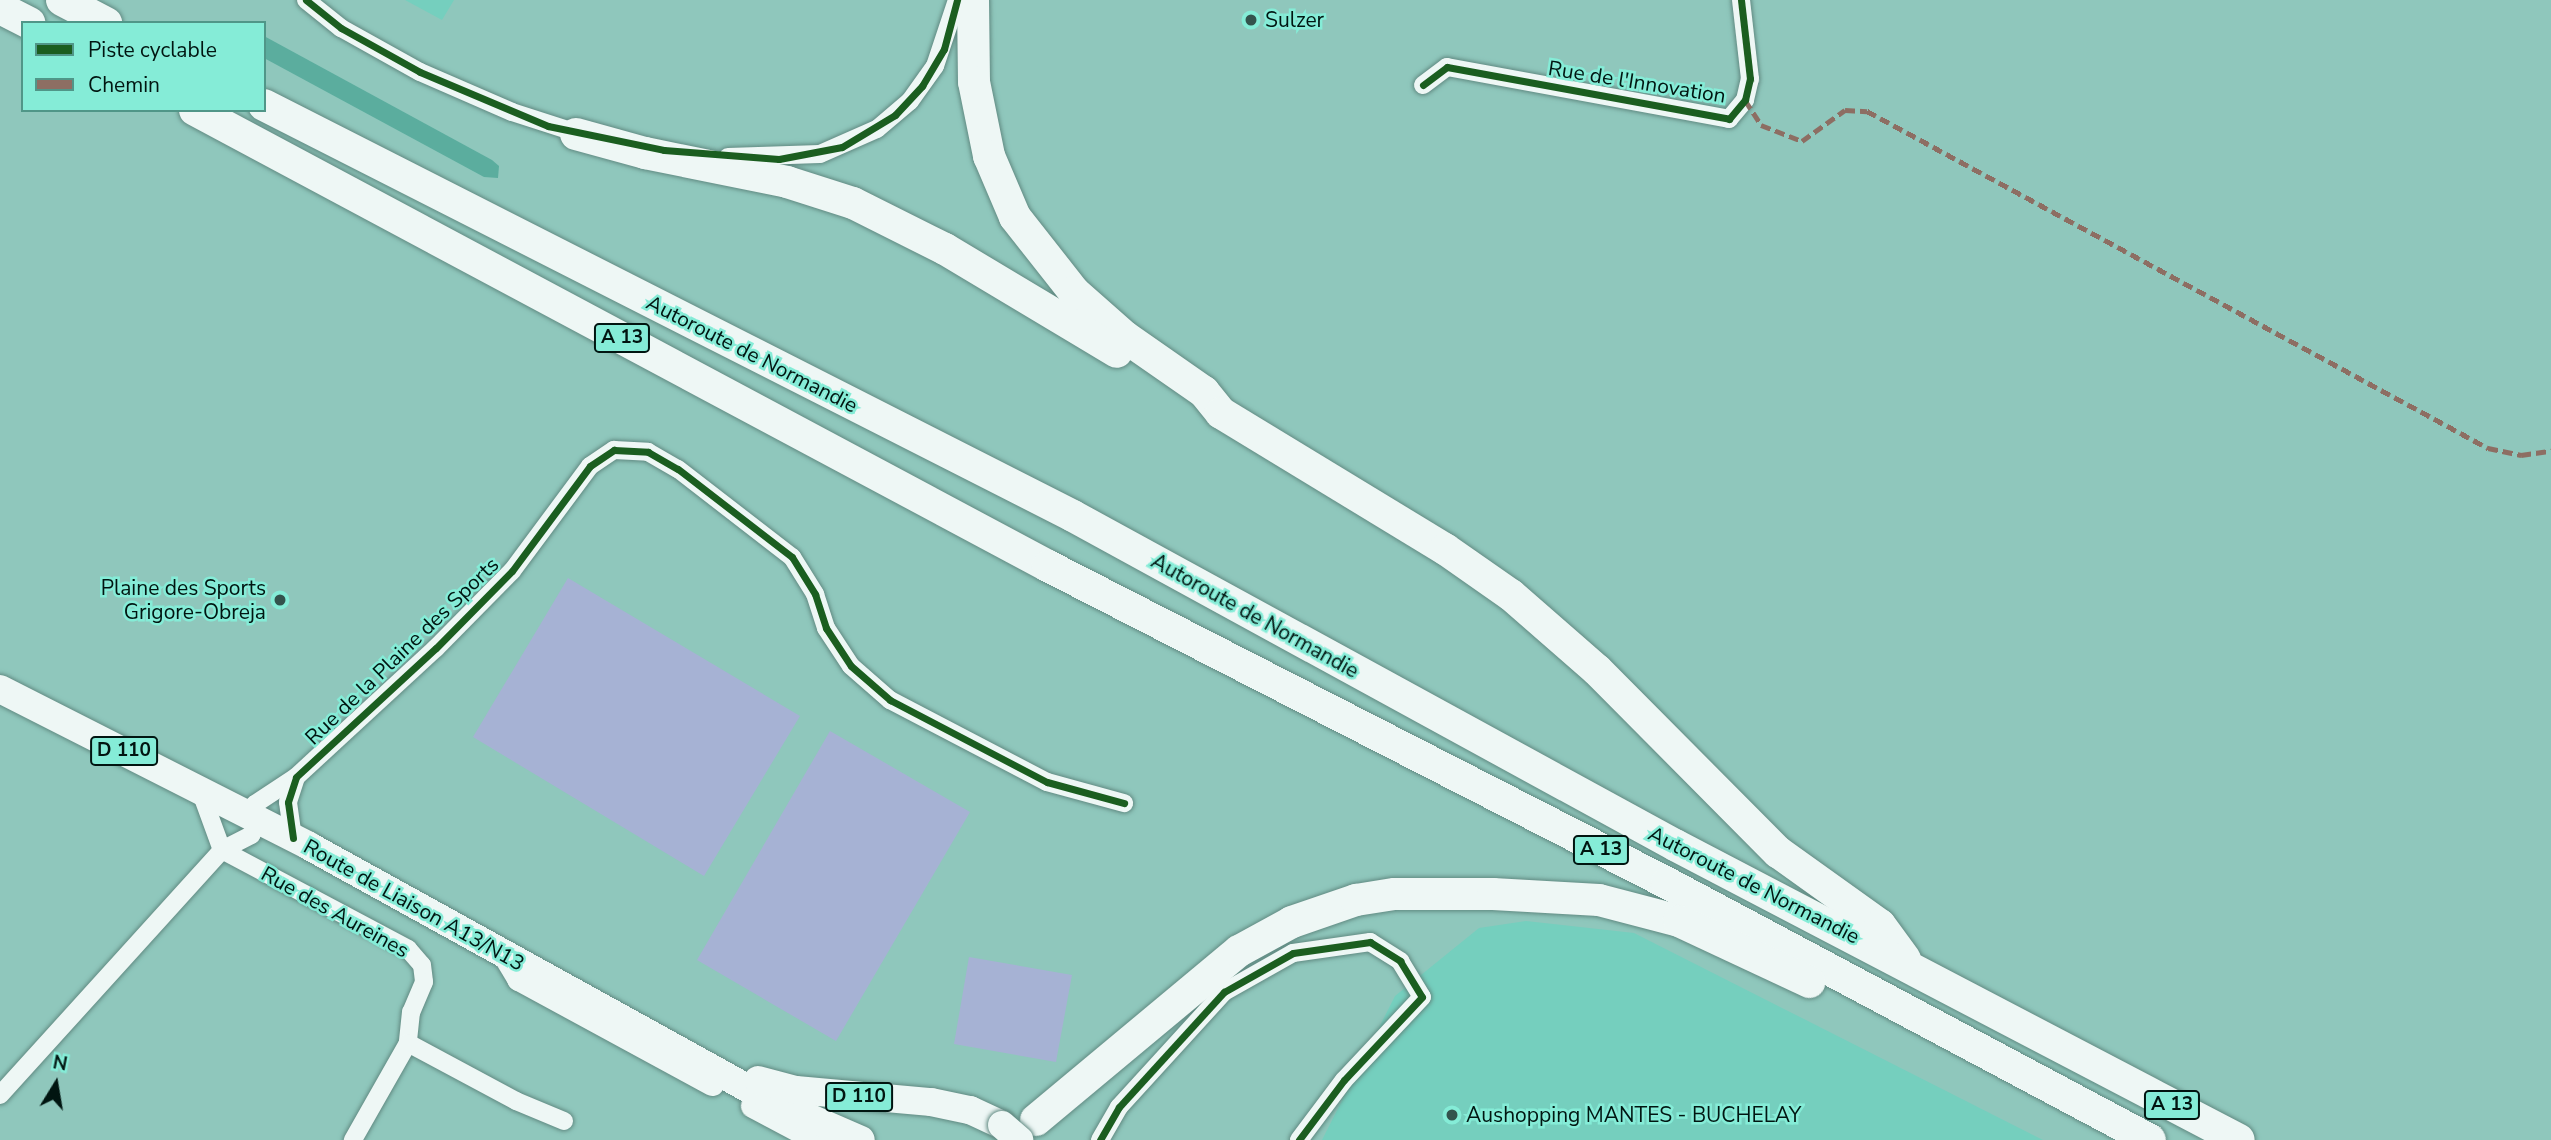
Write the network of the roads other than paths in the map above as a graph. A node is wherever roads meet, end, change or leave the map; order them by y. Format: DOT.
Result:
graph roads {
  1 [pos="62,0"];
  2 [pos="306,0"];
  3 [pos="957,0"];
  4 [pos="973,0"];
  5 [pos="1741,0"];
  6 [pos="0,8"];
  7 [pos="25,21"];
  8 [pos="102,21"];
  9 [pos="1423,85"];
  10 [pos="266,106"];
  11 [pos="199,112"];
  12 [pos="576,134"];
  13 [pos="1221,413"];
  14 [pos="0,688"];
  15 [pos="296,777"];
  16 [pos="200,790"];
  17 [pos="1124,803"];
  18 [pos="254,818"];
  19 [pos="293,838"];
  20 [pos="222,850"];
  21 [pos="1416,897"];
  22 [pos="506,957"];
  23 [pos="1910,966"];
  24 [pos="1224,992"];
  25 [pos="1873,995"];
  26 [pos="408,1044"];
  27 [pos="715,1067"];
  28 [pos="2,1088"];
  29 [pos="564,1121"];
  30 [pos="1019,1129"];
  31 [pos="1101,1138"];
  32 [pos="354,1140"];
  33 [pos="817,1140"];
  34 [pos="861,1140"];
  35 [pos="1299,1140"];
  36 [pos="2150,1140"];
  37 [pos="2239,1140"];
  1 -- 8 [label="highway"];
  2 -- 12 [label="street"];
  3 -- 12 [label="street"];
  4 -- 13 [label="highway"];
  5 -- 9 [label="street, Rue de l'Innovation"];
  6 -- 7 [label="highway"];
  10 -- 23 [label="highway, Autoroute de Normandie / A 13"];
  11 -- 25 [label="highway, Autoroute de Normandie / A 13"];
  12 -- 13 [label="highway"];
  13 -- 23 [label="highway"];
  14 -- 16 [label="main road, Route de Liaison A13/N13 / D 110"];
  15 -- 17 [label="street, Rue de la Plaine des Sports"];
  15 -- 18 [label="street"];
  15 -- 19 [label="street"];
  16 -- 18 [label="main road, Route de Liaison A13/N13 / D 110"];
  16 -- 20 [label="street"];
  18 -- 19 [label="main road, Route de Liaison A13/N13 / D 110"];
  18 -- 20 [label="street"];
  19 -- 22 [label="main road, Route de Liaison A13/N13 / D 110"];
  20 -- 26 [label="street, Rue des Aureines"];
  20 -- 28 [label="street"];
  21 -- 24 [label="highway"];
  21 -- 25 [label="highway"];
  21 -- 30 [label="highway"];
  22 -- 27 [label="main road, Route de Liaison A13/N13 / D 110"];
  22 -- 33 [label="main road, D 110"];
  23 -- 37 [label="highway, Autoroute de Normandie / A 13"];
  24 -- 31 [label="street"];
  24 -- 35 [label="street"];
  25 -- 36 [label="highway, Autoroute de Normandie / A 13"];
  26 -- 29 [label="street"];
  26 -- 32 [label="street, Rue des Aureines"];
  27 -- 30 [label="main road, D 110"];
  27 -- 34 [label="main road"];
}
